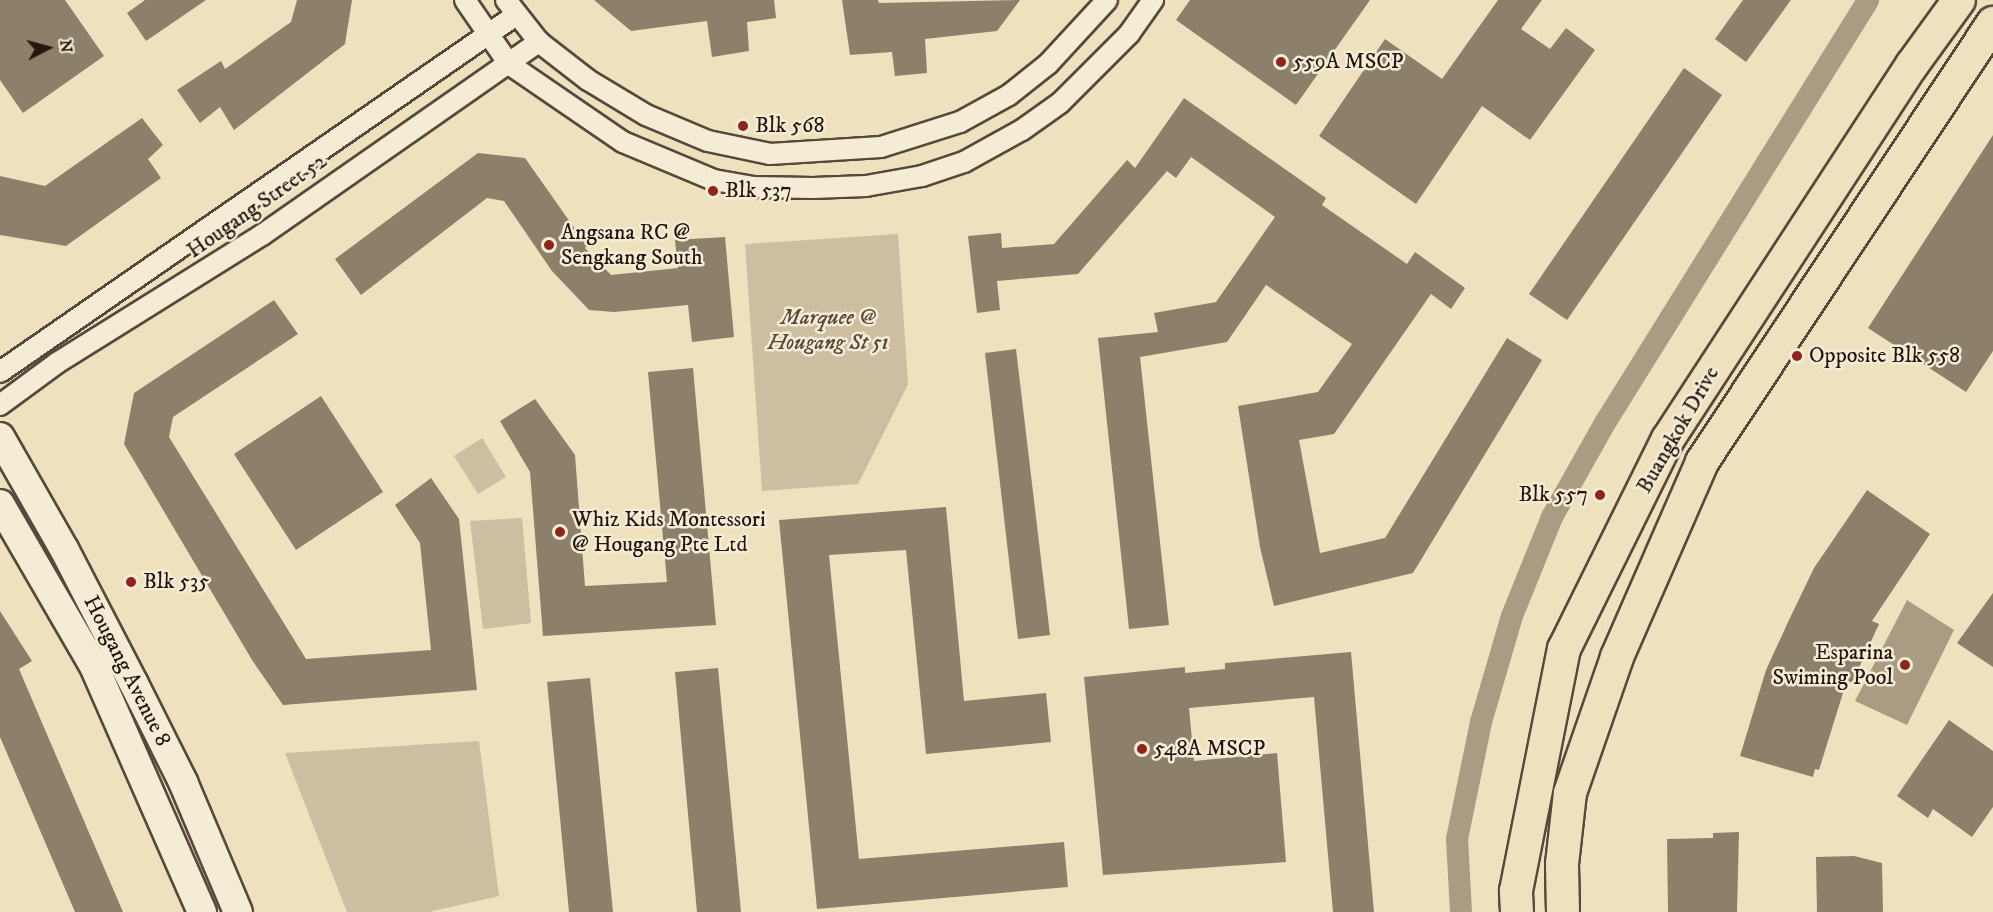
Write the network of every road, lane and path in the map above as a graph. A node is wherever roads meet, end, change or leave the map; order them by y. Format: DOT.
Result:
graph roads {
  1 [pos="465,0"];
  2 [pos="1107,0"];
  3 [pos="1153,0"];
  4 [pos="1959,0"];
  5 [pos="511,8"];
  6 [pos="1993,23"];
  7 [pos="488,36"];
  8 [pos="539,42"];
  9 [pos="509,64"];
  10 [pos="0,372"];
  11 [pos="0,405"];
  12 [pos="0,438"];
  13 [pos="0,504"];
  14 [pos="202,912"];
  15 [pos="238,912"];
  16 [pos="1517,912"];
  17 [pos="1563,912"];
  1 -- 7 [label="street"];
  2 -- 8 [label="street"];
  3 -- 9 [label="street"];
  4 -- 16 [label="main road, Buangkok Drive"];
  5 -- 7 [label="street, Hougang Street 52"];
  5 -- 8 [label="street"];
  6 -- 17 [label="main road, Buangkok Drive"];
  7 -- 9 [label="street"];
  7 -- 10 [label="street, Hougang Street 52"];
  8 -- 9 [label="street, Hougang Street 52"];
  9 -- 11 [label="street, Hougang Street 52"];
  12 -- 15 [label="main road, Hougang Avenue 8"];
  13 -- 14 [label="main road, Hougang Avenue 8"];
}
